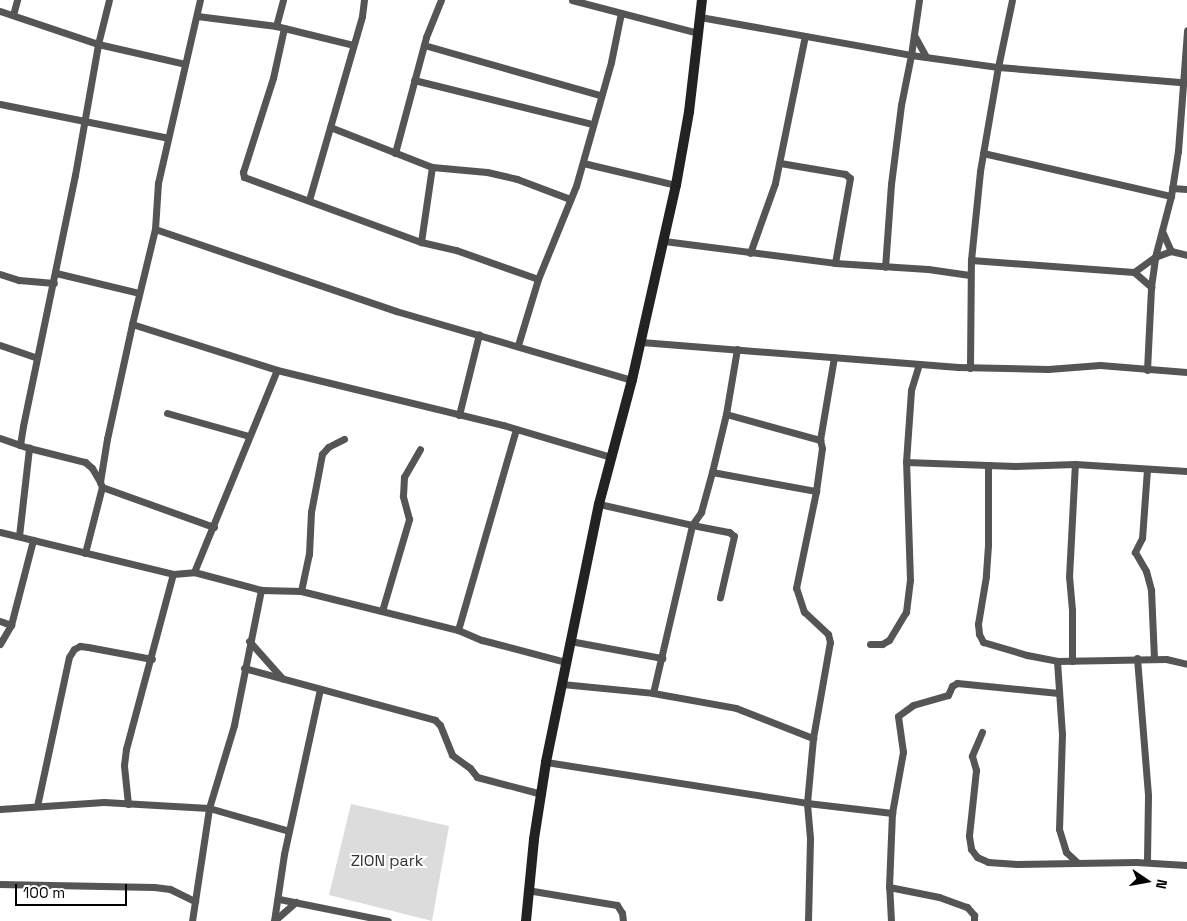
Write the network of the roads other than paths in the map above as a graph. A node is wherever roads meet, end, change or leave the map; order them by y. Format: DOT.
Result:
graph roads {
  1 [pos="17,0"];
  2 [pos="109,0"];
  3 [pos="200,0"];
  4 [pos="282,0"];
  5 [pos="364,0"];
  6 [pos="441,0"];
  7 [pos="572,0"];
  8 [pos="702,0"];
  9 [pos="919,0"];
  10 [pos="1012,0"];
  11 [pos="602,4"];
  12 [pos="0,11"];
  13 [pos="622,13"];
  14 [pos="13,15"];
  15 [pos="197,16"];
  16 [pos="700,17"];
  17 [pos="276,26"];
  18 [pos="284,28"];
  19 [pos="1187,30"];
  20 [pos="698,33"];
  21 [pos="914,34"];
  22 [pos="805,36"];
  23 [pos="98,44"];
  24 [pos="353,44"];
  25 [pos="424,45"];
  26 [pos="911,55"];
  27 [pos="926,57"];
  28 [pos="1185,59"];
  29 [pos="185,64"];
  30 [pos="998,67"];
  31 [pos="414,80"];
  32 [pos="1182,82"];
  33 [pos="600,95"];
  34 [pos="0,104"];
  35 [pos="84,121"];
  36 [pos="592,124"];
  37 [pos="330,127"];
  38 [pos="168,138"];
  39 [pos="395,153"];
  40 [pos="983,153"];
  41 [pos="583,163"];
  42 [pos="780,163"];
  43 [pos="432,167"];
  44 [pos="676,185"];
  45 [pos="1172,188"];
  46 [pos="1187,189"];
  47 [pos="1171,196"];
  48 [pos="570,199"];
  49 [pos="309,200"];
  50 [pos="155,229"];
  51 [pos="1162,230"];
  52 [pos="421,242"];
  53 [pos="664,242"];
  54 [pos="1171,251"];
  55 [pos="750,253"];
  56 [pos="1187,255"];
  57 [pos="1155,257"];
  58 [pos="970,260"];
  59 [pos="835,263"];
  60 [pos="885,267"];
  61 [pos="1134,272"];
  62 [pos="56,273"];
  63 [pos="0,274"];
  64 [pos="970,275"];
  65 [pos="538,279"];
  66 [pos="54,282"];
  67 [pos="1151,287"];
  68 [pos="139,293"];
  69 [pos="132,324"];
  70 [pos="479,334"];
  71 [pos="641,342"];
  72 [pos="0,344"];
  73 [pos="518,345"];
  74 [pos="737,349"];
  75 [pos="834,357"];
  76 [pos="37,358"];
  77 [pos="919,364"];
  78 [pos="970,368"];
  79 [pos="277,370"];
  80 [pos="1147,370"];
  81 [pos="1187,372"];
  82 [pos="632,380"];
  83 [pos="167,412"];
  84 [pos="726,414"];
  85 [pos="459,415"];
  86 [pos="516,429"];
  87 [pos="249,436"];
  88 [pos="0,438"];
  89 [pos="344,438"];
  90 [pos="820,440"];
  91 [pos="20,445"];
  92 [pos="30,448"];
  93 [pos="420,449"];
  94 [pos="611,457"];
  95 [pos="906,462"];
  96 [pos="1075,464"];
  97 [pos="988,465"];
  98 [pos="1147,469"];
  99 [pos="1187,471"];
  100 [pos="712,472"];
  101 [pos="101,484"];
  102 [pos="816,492"];
  103 [pos="599,504"];
  104 [pos="692,525"];
  105 [pos="214,527"];
  106 [pos="0,532"];
  107 [pos="19,536"];
  108 [pos="33,540"];
  109 [pos="86,553"];
  110 [pos="194,572"];
  111 [pos="173,574"];
  112 [pos="260,590"];
  113 [pos="302,591"];
  114 [pos="720,597"];
  115 [pos="382,611"];
  116 [pos="0,621"];
  117 [pos="11,625"];
  118 [pos="458,630"];
  119 [pos="249,641"];
  120 [pos="570,641"];
  121 [pos="0,644"];
  122 [pos="870,644"];
  123 [pos="662,658"];
  124 [pos="1137,658"];
  125 [pos="1154,658"];
  126 [pos="152,659"];
  127 [pos="1057,661"];
  128 [pos="1072,661"];
  129 [pos="566,662"];
  130 [pos="1187,664"];
  131 [pos="244,668"];
  132 [pos="282,678"];
  133 [pos="562,684"];
  134 [pos="320,689"];
  135 [pos="653,693"];
  136 [pos="1059,693"];
  137 [pos="982,732"];
  138 [pos="813,738"];
  139 [pos="546,762"];
  140 [pos="542,794"];
  141 [pos="807,803"];
  142 [pos="128,804"];
  143 [pos="37,806"];
  144 [pos="209,808"];
  145 [pos="0,809"];
  146 [pos="892,813"];
  147 [pos="289,831"];
  148 [pos="1066,852"];
  149 [pos="1059,862"];
  150 [pos="1147,862"];
  151 [pos="1078,863"];
  152 [pos="1187,865"];
  153 [pos="0,884"];
  154 [pos="889,887"];
  155 [pos="527,890"];
  156 [pos="279,899"];
  157 [pos="195,901"];
  158 [pos="296,902"];
  159 [pos="192,921"];
  160 [pos="274,921"];
  161 [pos="388,921"];
  162 [pos="526,921"];
  163 [pos="623,921"];
  164 [pos="808,921"];
  165 [pos="891,921"];
  166 [pos="974,921"];
  1 -- 14 [label="street"];
  2 -- 23 [label="street"];
  3 -- 15 [label="street"];
  4 -- 17 [label="street"];
  5 -- 24 [label="street"];
  6 -- 25 [label="street"];
  7 -- 11 [label="street"];
  8 -- 16 [label="street"];
  9 -- 21 [label="street"];
  10 -- 30 [label="street"];
  11 -- 13 [label="street"];
  12 -- 14 [label="street"];
  13 -- 20 [label="street"];
  13 -- 33 [label="street"];
  14 -- 23 [label="street"];
  15 -- 17 [label="street"];
  15 -- 29 [label="street"];
  16 -- 20 [label="street"];
  16 -- 22 [label="street"];
  17 -- 18 [label="street"];
  18 -- 24 [label="street"];
  18 -- 49 [label="street"];
  19 -- 28 [label="street"];
  20 -- 44 [label="street"];
  21 -- 26 [label="street"];
  21 -- 27 [label="street"];
  22 -- 26 [label="street"];
  22 -- 42 [label="street"];
  23 -- 29 [label="street"];
  23 -- 35 [label="street"];
  24 -- 37 [label="street"];
  25 -- 31 [label="street"];
  25 -- 33 [label="street"];
  26 -- 27 [label="street"];
  26 -- 60 [label="street"];
  27 -- 30 [label="street"];
  28 -- 32 [label="street"];
  29 -- 38 [label="street"];
  30 -- 32 [label="street"];
  30 -- 40 [label="street"];
  31 -- 36 [label="street"];
  31 -- 39 [label="street"];
  32 -- 45 [label="street"];
  33 -- 36 [label="street"];
  34 -- 35 [label="street"];
  35 -- 38 [label="street"];
  35 -- 62 [label="street"];
  36 -- 41 [label="street"];
  37 -- 39 [label="street"];
  37 -- 49 [label="street"];
  38 -- 50 [label="street"];
  39 -- 43 [label="street"];
  40 -- 47 [label="street"];
  40 -- 58 [label="street"];
  41 -- 44 [label="street"];
  41 -- 48 [label="street"];
  42 -- 55 [label="street"];
  42 -- 59 [label="street"];
  43 -- 48 [label="street"];
  43 -- 52 [label="street"];
  44 -- 53 [label="street"];
  45 -- 46 [label="street"];
  45 -- 47 [label="street"];
  47 -- 51 [label="street"];
  48 -- 65 [label="street"];
  49 -- 52 [label="street"];
  50 -- 68 [label="street"];
  50 -- 70 [label="street"];
  51 -- 54 [label="street"];
  51 -- 57 [label="street"];
  52 -- 65 [label="street"];
  53 -- 55 [label="street"];
  53 -- 71 [label="street"];
  54 -- 56 [label="street"];
  54 -- 57 [label="street"];
  55 -- 59 [label="street"];
  57 -- 61 [label="street"];
  57 -- 67 [label="street"];
  58 -- 61 [label="street"];
  58 -- 64 [label="street"];
  59 -- 60 [label="street"];
  60 -- 64 [label="street"];
  61 -- 67 [label="street"];
  62 -- 66 [label="street"];
  62 -- 68 [label="street"];
  63 -- 66 [label="street"];
  64 -- 78 [label="street"];
  65 -- 73 [label="street"];
  66 -- 76 [label="street"];
  67 -- 80 [label="street"];
  68 -- 69 [label="street"];
  69 -- 79 [label="street"];
  69 -- 101 [label="street"];
  70 -- 73 [label="street"];
  70 -- 85 [label="street"];
  71 -- 74 [label="street"];
  71 -- 82 [label="street"];
  72 -- 76 [label="street"];
  73 -- 82 [label="street"];
  74 -- 75 [label="street"];
  74 -- 84 [label="street"];
  75 -- 77 [label="street"];
  75 -- 90 [label="street"];
  76 -- 91 [label="street"];
  77 -- 78 [label="street"];
  77 -- 95 [label="street"];
  78 -- 80 [label="street"];
  79 -- 85 [label="street"];
  79 -- 87 [label="street"];
  80 -- 81 [label="street"];
  82 -- 94 [label="street"];
  83 -- 87 [label="street"];
  84 -- 90 [label="street"];
  84 -- 100 [label="street"];
  85 -- 86 [label="street"];
  86 -- 94 [label="street"];
  86 -- 118 [label="street"];
  87 -- 105 [label="street"];
  88 -- 91 [label="street"];
  89 -- 113 [label="street"];
  90 -- 102 [label="street"];
  91 -- 92 [label="street"];
  92 -- 101 [label="street"];
  92 -- 107 [label="street"];
  93 -- 115 [label="street"];
  94 -- 103 [label="street"];
  95 -- 97 [label="street"];
  95 -- 122 [label="street"];
  96 -- 97 [label="street"];
  96 -- 98 [label="street"];
  96 -- 128 [label="street"];
  97 -- 127 [label="street"];
  98 -- 99 [label="street"];
  98 -- 125 [label="street"];
  100 -- 102 [label="street"];
  100 -- 104 [label="street"];
  101 -- 105 [label="street"];
  101 -- 109 [label="street"];
  102 -- 138 [label="street"];
  103 -- 104 [label="street"];
  103 -- 120 [label="street"];
  104 -- 114 [label="street"];
  104 -- 123 [label="street"];
  105 -- 110 [label="street"];
  106 -- 107 [label="street"];
  107 -- 108 [label="street"];
  108 -- 109 [label="street"];
  108 -- 117 [label="street"];
  109 -- 111 [label="street"];
  110 -- 111 [label="street"];
  110 -- 112 [label="street"];
  111 -- 126 [label="street"];
  112 -- 113 [label="street"];
  112 -- 119 [label="street"];
  113 -- 115 [label="street"];
  115 -- 118 [label="street"];
  116 -- 117 [label="street"];
  117 -- 121 [label="street"];
  118 -- 129 [label="street"];
  119 -- 131 [label="street"];
  119 -- 132 [label="street"];
  120 -- 123 [label="street"];
  120 -- 129 [label="street"];
  123 -- 135 [label="street"];
  124 -- 125 [label="street"];
  124 -- 128 [label="street"];
  124 -- 150 [label="street"];
  125 -- 130 [label="street"];
  126 -- 142 [label="street"];
  126 -- 143 [label="street"];
  127 -- 128 [label="street"];
  127 -- 136 [label="street"];
  129 -- 133 [label="street"];
  131 -- 132 [label="street"];
  131 -- 144 [label="street"];
  132 -- 134 [label="street"];
  133 -- 135 [label="street"];
  133 -- 139 [label="street"];
  134 -- 140 [label="street"];
  134 -- 147 [label="street"];
  135 -- 138 [label="street"];
  136 -- 146 [label="street"];
  136 -- 148 [label="street"];
  137 -- 149 [label="street"];
  138 -- 141 [label="street"];
  139 -- 140 [label="street"];
  139 -- 141 [label="street"];
  140 -- 155 [label="street"];
  141 -- 146 [label="street"];
  141 -- 164 [label="street"];
  142 -- 143 [label="street"];
  142 -- 144 [label="street"];
  143 -- 145 [label="street"];
  144 -- 147 [label="street"];
  144 -- 157 [label="street"];
  146 -- 154 [label="street"];
  147 -- 156 [label="street"];
  148 -- 149 [label="street"];
  148 -- 151 [label="street"];
  149 -- 151 [label="street"];
  150 -- 151 [label="street"];
  150 -- 152 [label="street"];
  153 -- 157 [label="street"];
  154 -- 165 [label="street"];
  154 -- 166 [label="street"];
  155 -- 162 [label="street"];
  155 -- 163 [label="street"];
  156 -- 158 [label="street"];
  156 -- 160 [label="street"];
  157 -- 159 [label="street"];
  158 -- 160 [label="street"];
  158 -- 161 [label="street"];
}
